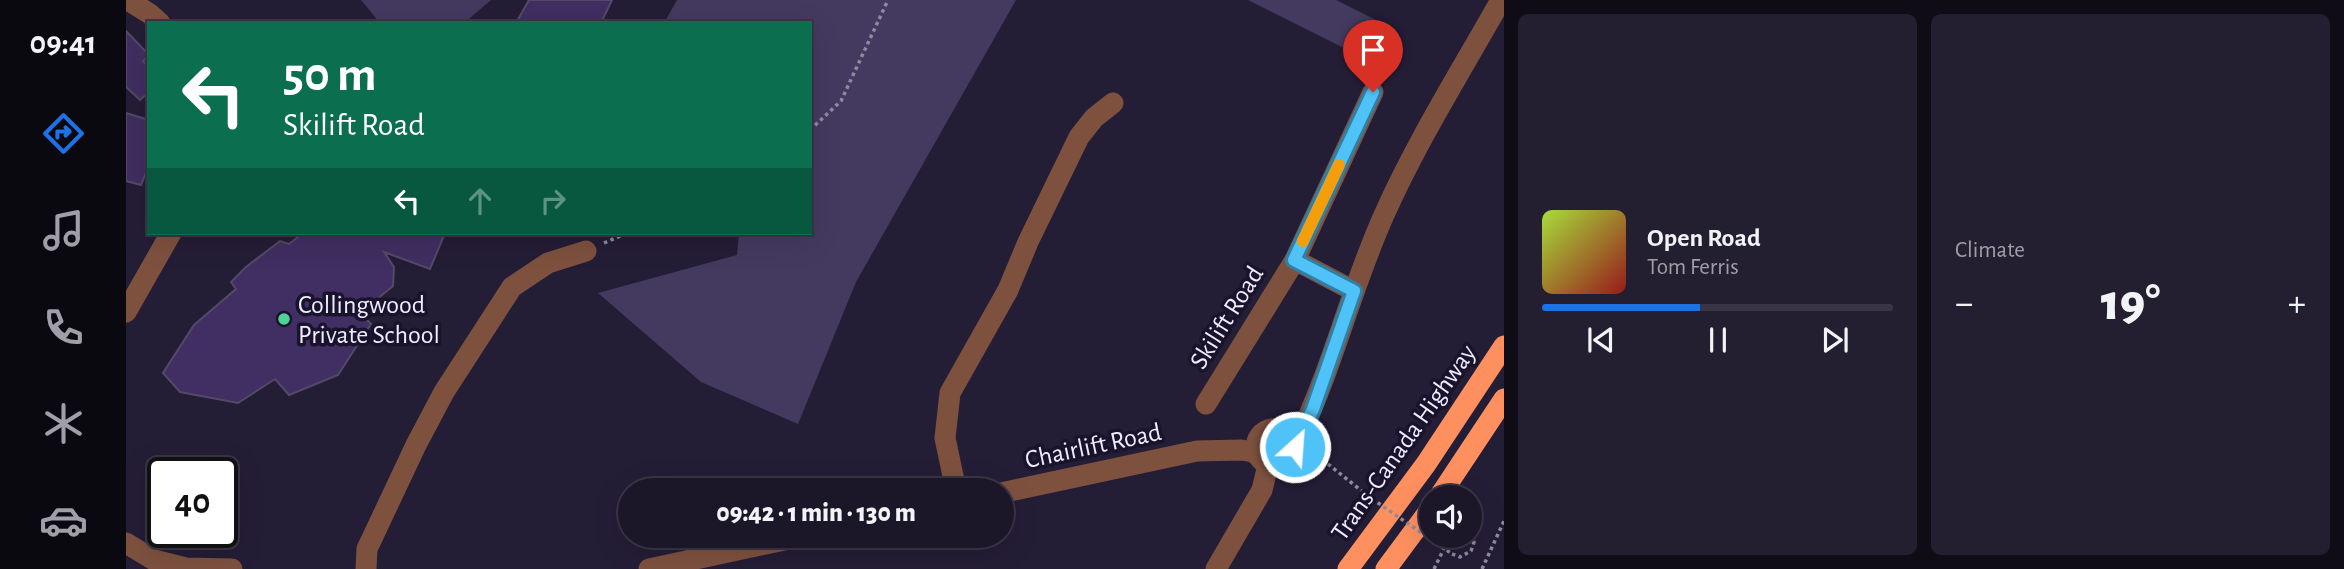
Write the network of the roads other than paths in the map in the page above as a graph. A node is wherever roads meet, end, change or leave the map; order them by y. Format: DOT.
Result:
graph roads {
  1 [pos="128,0"];
  2 [pos="1501,0"];
  3 [pos="158,21"];
  4 [pos="1373,92"];
  5 [pos="1113,103"];
  6 [pos="170,235"];
  7 [pos="586,251"];
  8 [pos="1294,260"];
  9 [pos="1354,291"];
  10 [pos="126,312"];
  11 [pos="1504,337"];
  12 [pos="1504,346"];
  13 [pos="1327,367"];
  14 [pos="1471,397"];
  15 [pos="1504,399"];
  16 [pos="1206,404"];
  17 [pos="1271,431"];
  18 [pos="1295,447"];
  19 [pos="1197,451"];
  20 [pos="1263,460"];
  21 [pos="953,478"];
  22 [pos="1446,485"];
  23 [pos="1014,490"];
  24 [pos="1419,525"];
  25 [pos="126,544"];
  26 [pos="747,548"];
  27 [pos="232,569"];
  28 [pos="366,569"];
  29 [pos="649,569"];
  30 [pos="1216,569"];
  31 [pos="1348,569"];
  32 [pos="1386,569"];
  1 -- 3 [label="street"];
  2 -- 9 [label="street"];
  4 -- 8 [label="street, Skilift Road"];
  5 -- 21 [label="street"];
  6 -- 10 [label="street"];
  7 -- 28 [label="street"];
  8 -- 9 [label="street, Skilift Road"];
  8 -- 16 [label="street, Skilift Road"];
  9 -- 13 [label="street"];
  11 -- 14 [label="highway"];
  12 -- 14 [label="highway, Trans-Canada Highway"];
  13 -- 17 [label="street"];
  13 -- 18 [label="street"];
  14 -- 31 [label="highway, Trans-Canada Highway"];
  15 -- 22 [label="highway"];
  17 -- 18 [label="street"];
  17 -- 19 [label="street, Chairlift Road"];
  17 -- 20 [label="street"];
  18 -- 20 [label="street"];
  19 -- 20 [label="street, Chairlift Road"];
  19 -- 23 [label="street, Chairlift Road"];
  20 -- 30 [label="street"];
  24 -- 32 [label="highway"];
  25 -- 27 [label="street"];
  26 -- 29 [label="street"];
}
